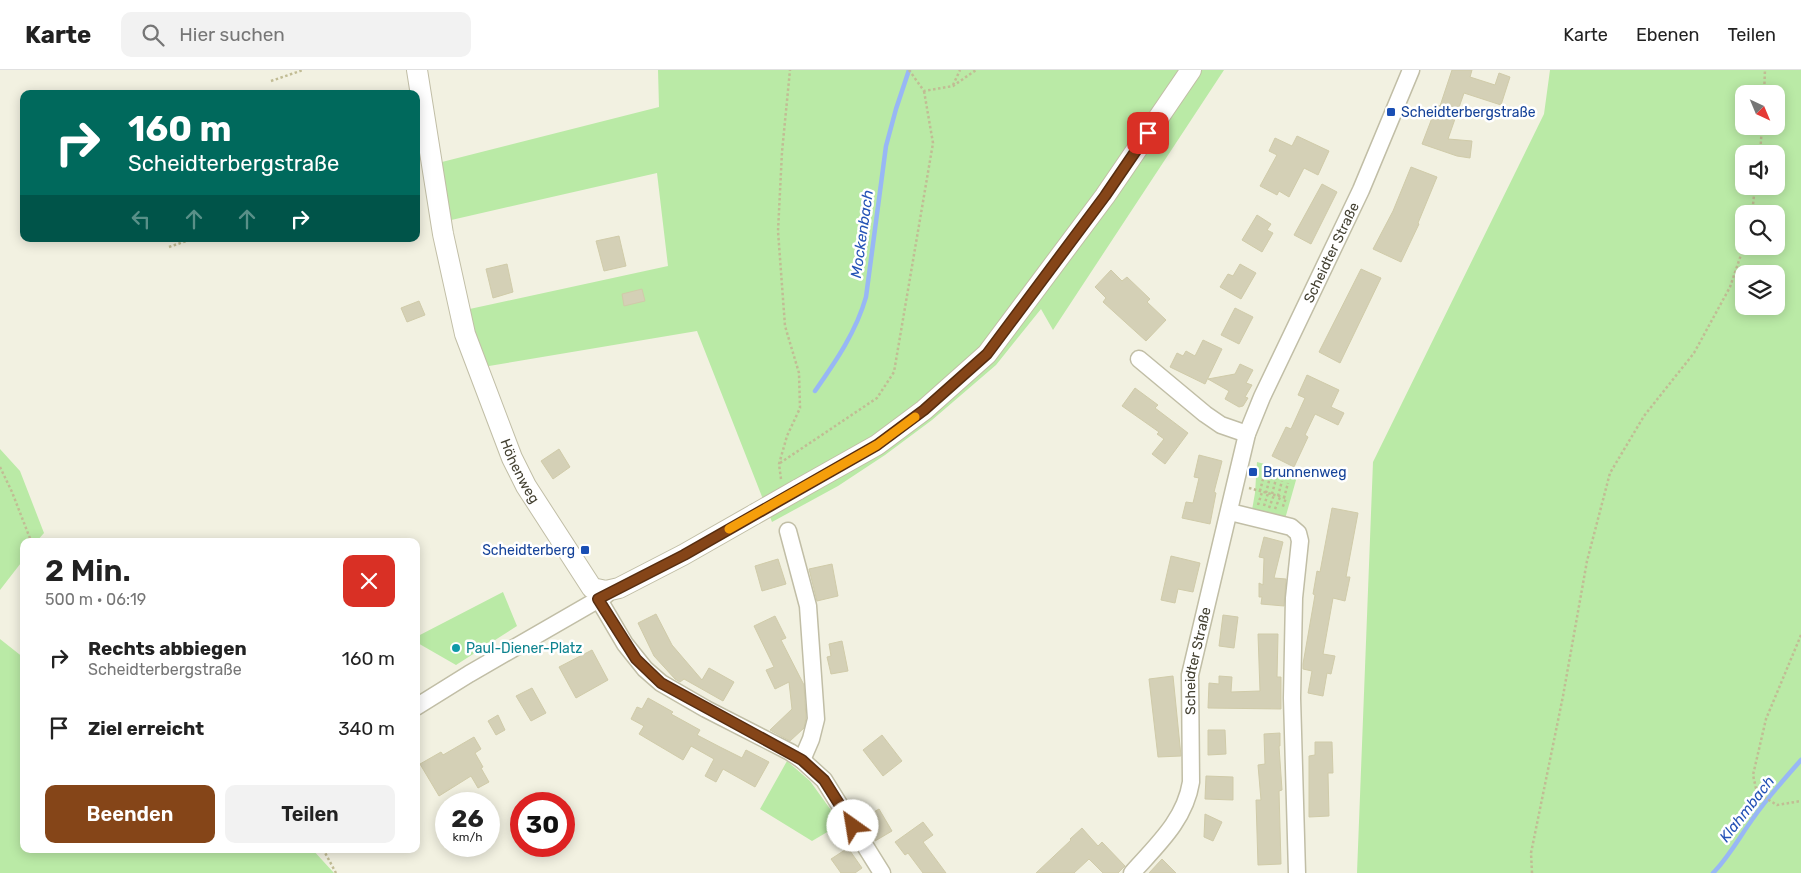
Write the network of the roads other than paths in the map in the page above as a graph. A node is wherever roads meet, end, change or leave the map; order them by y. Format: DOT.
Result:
graph roads {
  1 [pos="417,70"];
  2 [pos="1191,70"];
  3 [pos="1411,70"];
  4 [pos="1139,359"];
  5 [pos="1247,434"];
  6 [pos="1230,512"];
  7 [pos="788,530"];
  8 [pos="595,594"];
  9 [pos="420,705"];
  10 [pos="802,760"];
  11 [pos="882,873"];
  12 [pos="1132,873"];
  13 [pos="1297,873"];
  1 -- 8 [label="street, Höhenweg"];
  2 -- 8 [label="street, bridge"];
  3 -- 5 [label="street, Scheidter Straße"];
  4 -- 5 [label="street"];
  5 -- 6 [label="street, Scheidter Straße"];
  6 -- 12 [label="street, Scheidter Straße"];
  6 -- 13 [label="street"];
  7 -- 10 [label="street"];
  8 -- 9 [label="street"];
  8 -- 10 [label="street, Höhenweg"];
  10 -- 11 [label="street, Höhenweg"];
}
